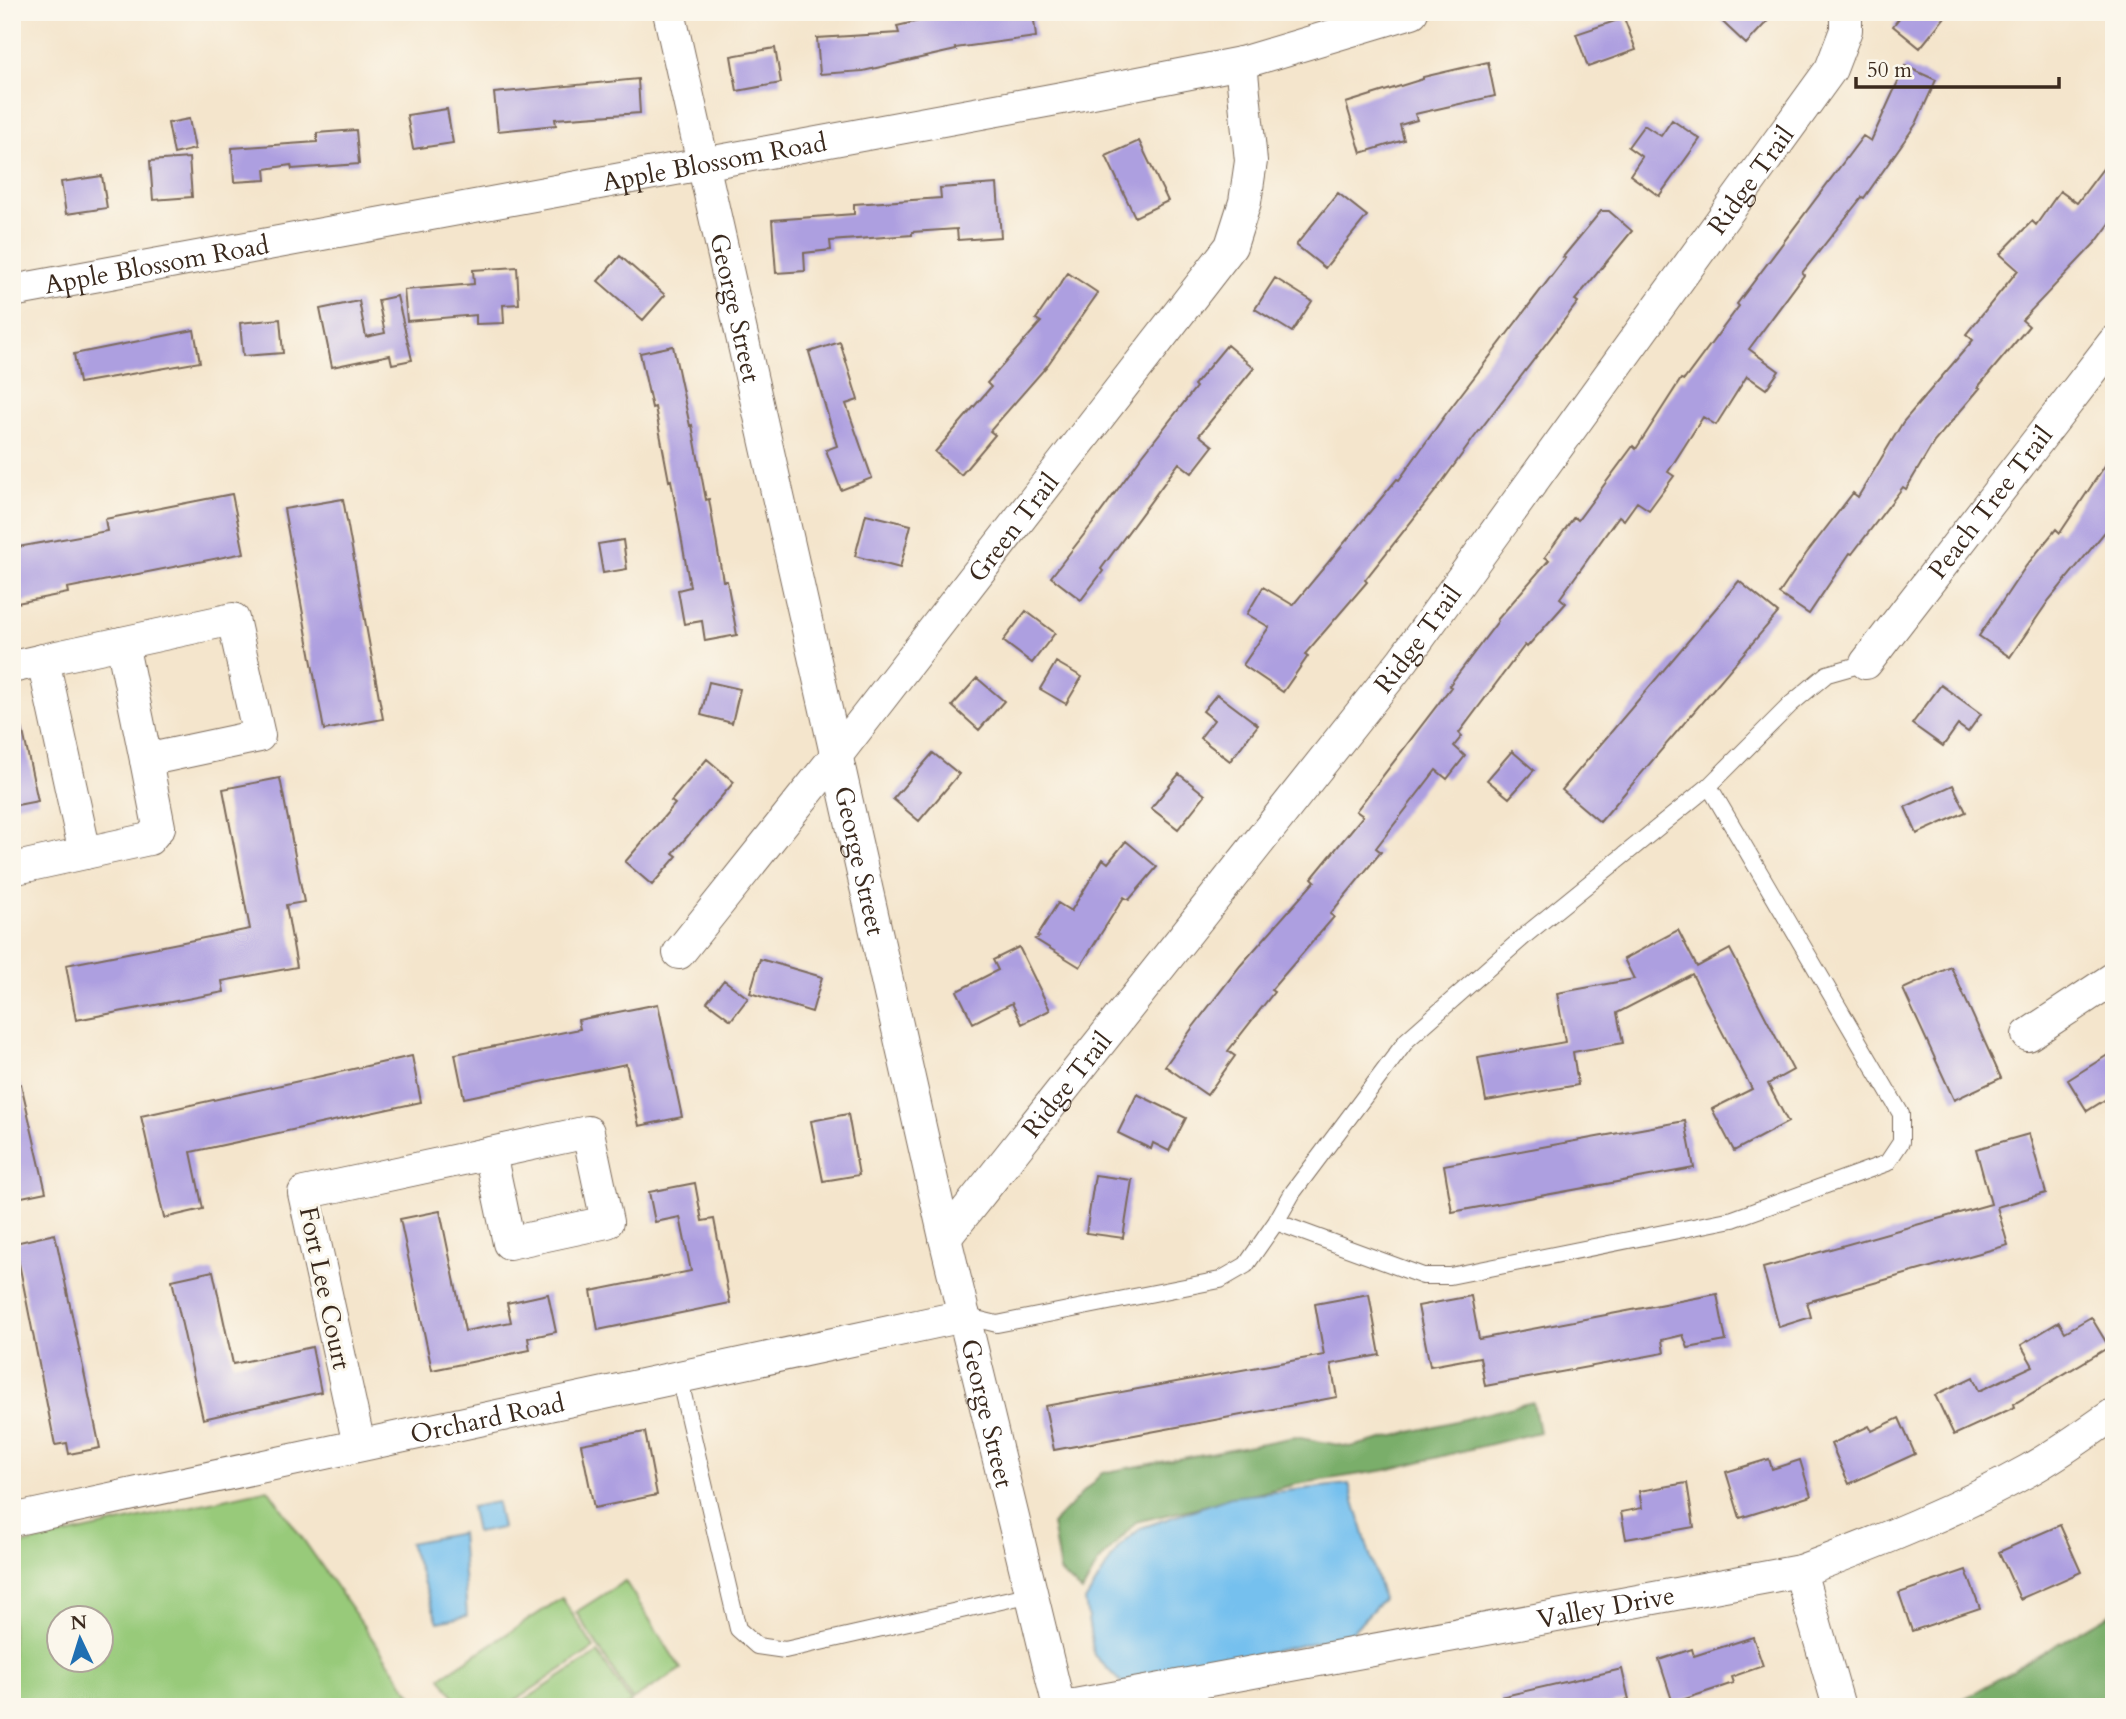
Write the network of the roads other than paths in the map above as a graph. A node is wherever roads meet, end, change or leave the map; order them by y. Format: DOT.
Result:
graph roads {
  1 [pos="669,12"];
  2 [pos="1412,12"];
  3 [pos="1846,12"];
  4 [pos="1241,62"];
  5 [pos="702,163"];
  6 [pos="12,291"];
  7 [pos="2114,342"];
  8 [pos="122,643"];
  9 [pos="43,660"];
  10 [pos="1866,663"];
  11 [pos="12,667"];
  12 [pos="836,756"];
  13 [pos="146,760"];
  14 [pos="1709,786"];
  15 [pos="85,853"];
  16 [pos="12,869"];
  17 [pos="679,953"];
  18 [pos="2114,978"];
  19 [pos="2028,1034"];
  20 [pos="489,1153"];
  21 [pos="1276,1222"];
  22 [pos="945,1238"];
  23 [pos="964,1315"];
  24 [pos="679,1377"];
  25 [pos="2114,1414"];
  26 [pos="359,1445"];
  27 [pos="13,1515"];
  28 [pos="1800,1571"];
  29 [pos="1032,1594"];
  30 [pos="1059,1707"];
  31 [pos="1064,1707"];
  32 [pos="1839,1707"];
  1 -- 5 [label="street, George Street"];
  2 -- 4 [label="street, Apple Blossom Road"];
  3 -- 22 [label="street, Ridge Trail"];
  4 -- 5 [label="street, Apple Blossom Road"];
  4 -- 12 [label="street, Green Trail"];
  5 -- 6 [label="street, Apple Blossom Road"];
  5 -- 12 [label="street, George Street"];
  7 -- 10 [label="street, Peach Tree Trail"];
  8 -- 9 [label="street"];
  8 -- 13 [label="street"];
  8 -- 13 [label="street"];
  9 -- 11 [label="street"];
  9 -- 15 [label="street"];
  10 -- 14 [label="lane"];
  12 -- 17 [label="street, Green Trail"];
  12 -- 22 [label="street, George Street"];
  13 -- 15 [label="street"];
  14 -- 21 [label="lane"];
  14 -- 21 [label="lane"];
  15 -- 16 [label="street"];
  18 -- 19 [label="street"];
  20 -- 26 [label="street, Fort Lee Court"];
  21 -- 23 [label="lane"];
  22 -- 23 [label="street, George Street"];
  23 -- 24 [label="street, Orchard Road"];
  23 -- 29 [label="street, George Street"];
  24 -- 26 [label="street, Orchard Road"];
  24 -- 29 [label="lane"];
  25 -- 28 [label="street, Valley Drive"];
  26 -- 27 [label="street, Orchard Road"];
  28 -- 31 [label="street, Valley Drive"];
  28 -- 32 [label="street"];
  29 -- 30 [label="street, George Street"];
}
